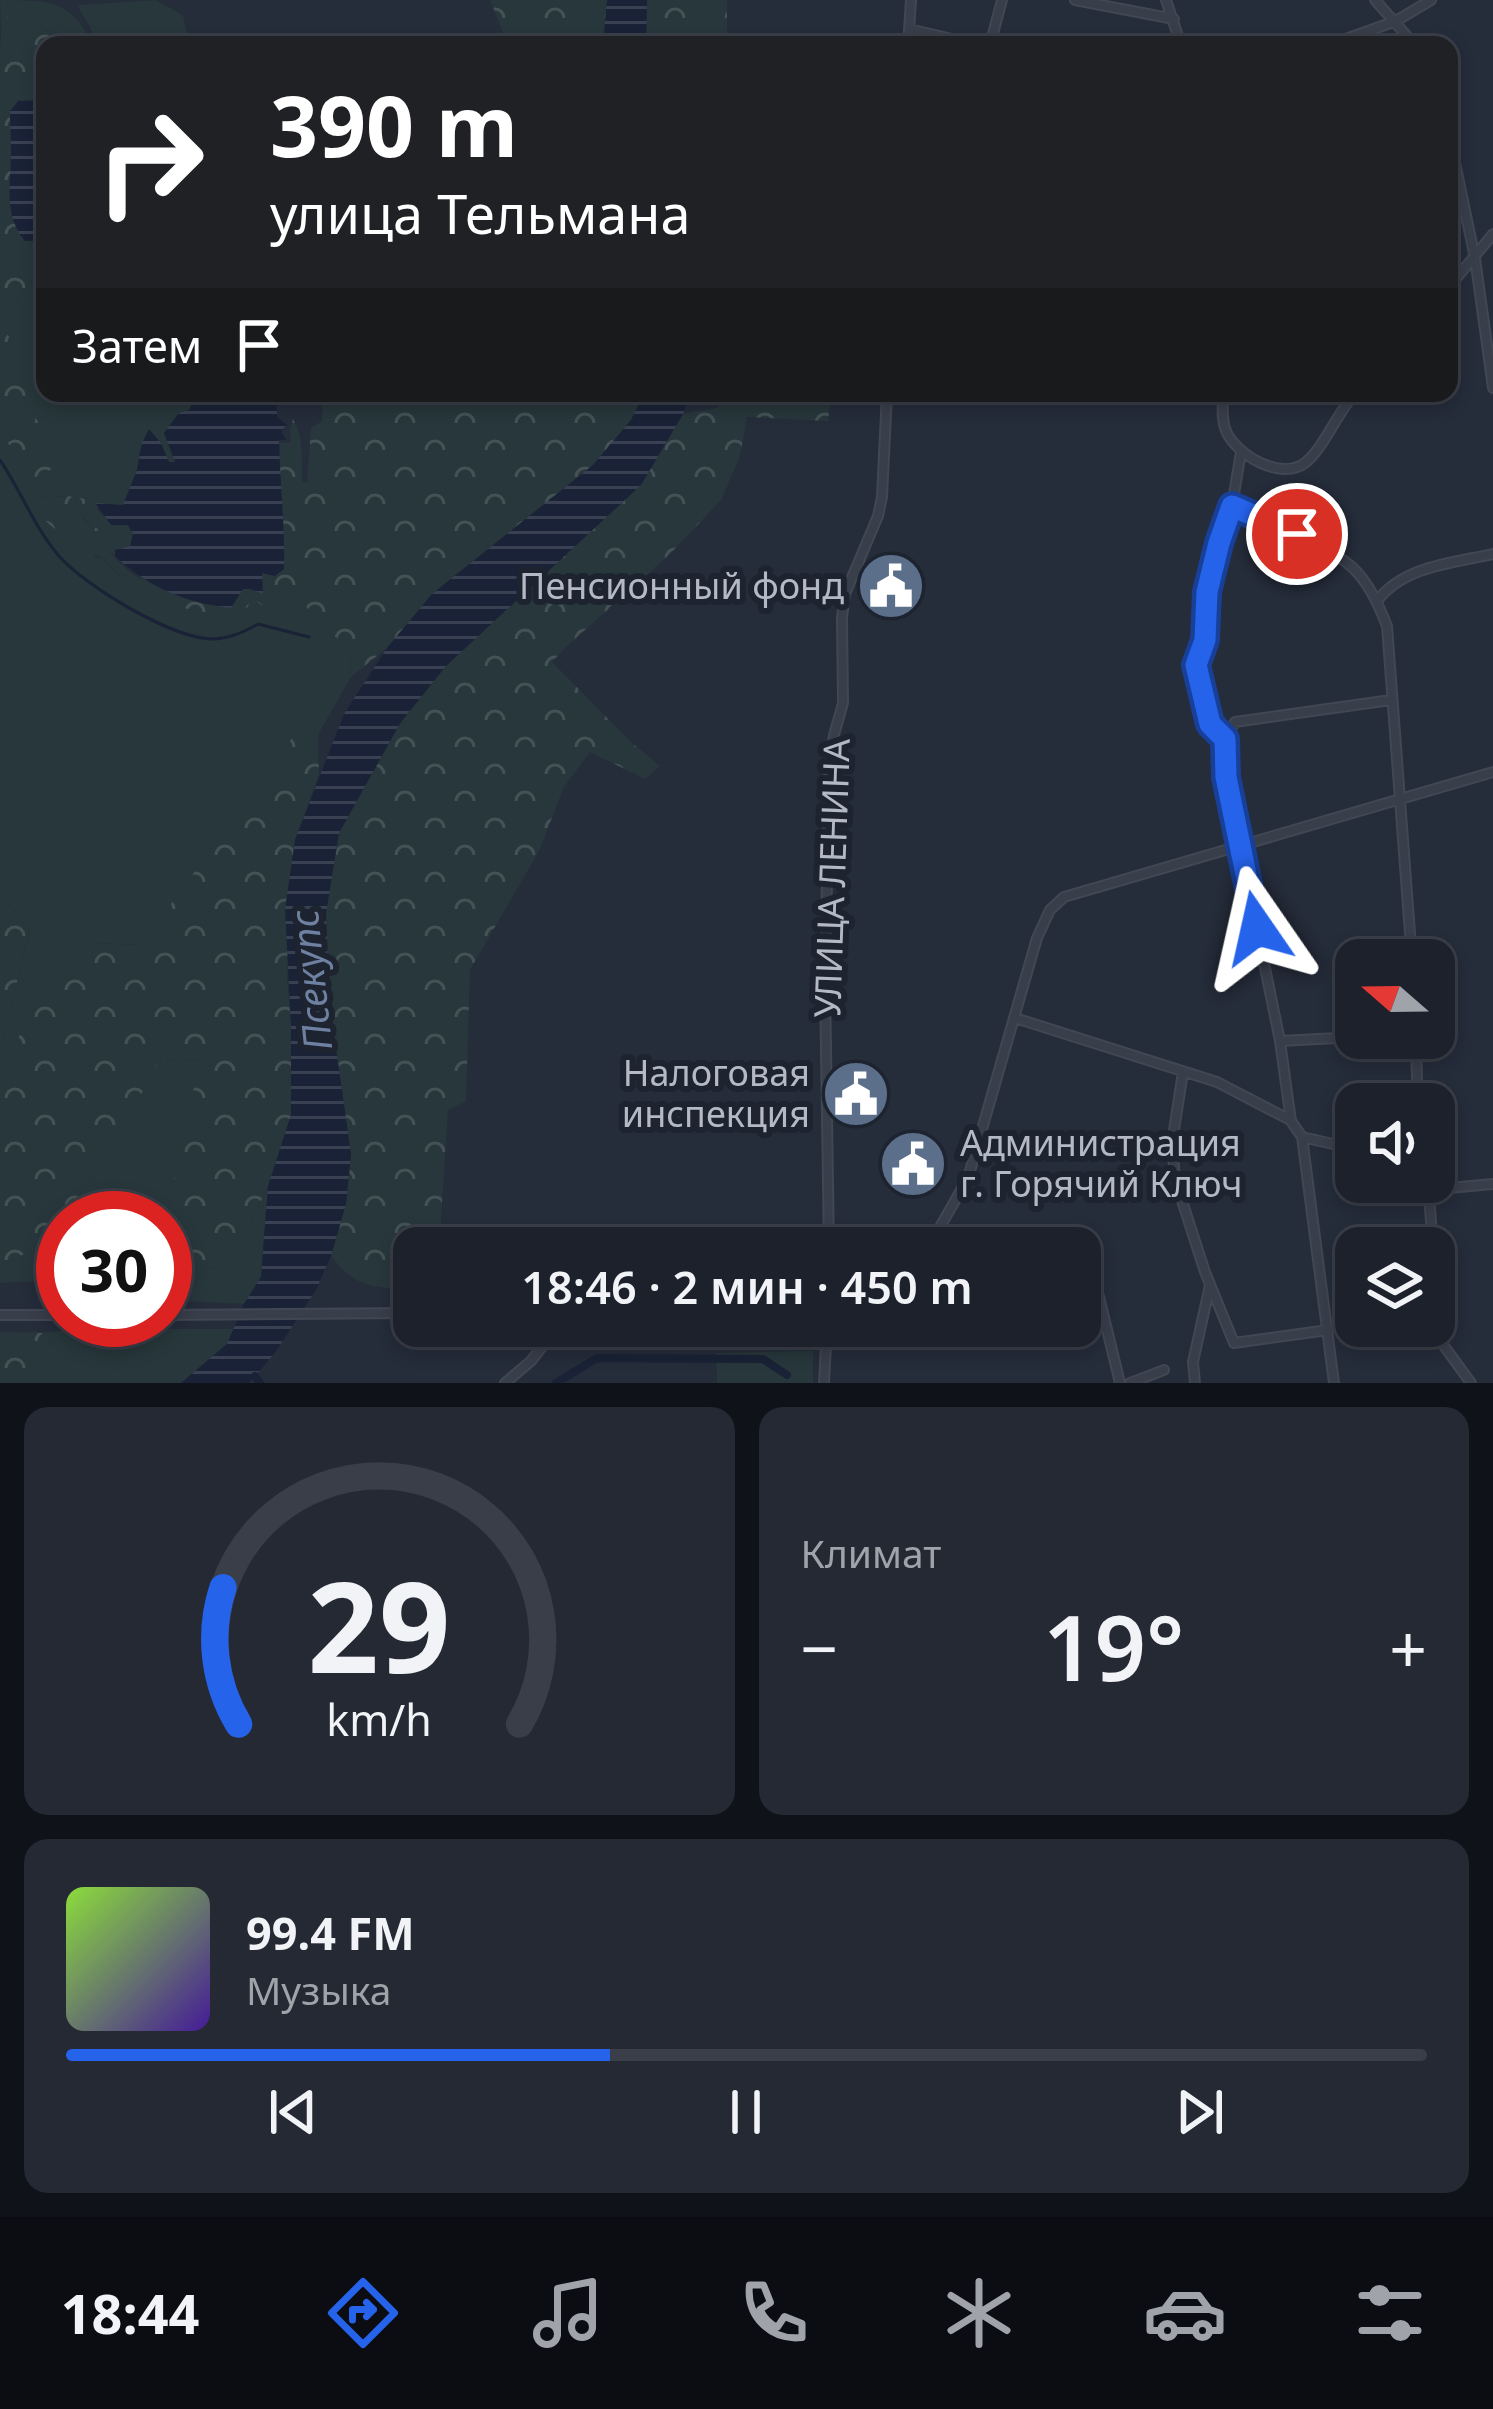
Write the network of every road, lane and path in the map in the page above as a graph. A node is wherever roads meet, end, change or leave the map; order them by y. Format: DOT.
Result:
graph roads {
  1 [pos="911,0"];
  2 [pos="1002,0"];
  3 [pos="1075,0"];
  4 [pos="1166,0"];
  5 [pos="1376,0"];
  6 [pos="1431,0"];
  7 [pos="1174,19"];
  8 [pos="1396,21"];
  9 [pos="909,29"];
  10 [pos="909,36"];
  11 [pos="939,36"];
  12 [pos="992,36"];
  13 [pos="1179,36"];
  14 [pos="1354,36"];
  15 [pos="1408,36"];
  16 [pos="1458,177"];
  17 [pos="1493,234"];
  18 [pos="1475,258"];
  19 [pos="1458,277"];
  20 [pos="1493,388"];
  21 [pos="887,402"];
  22 [pos="1224,402"];
  23 [pos="1347,402"];
  24 [pos="1241,452"];
  25 [pos="1232,506"];
  26 [pos="1493,554"];
  27 [pos="1377,601"];
  28 [pos="1391,700"];
  29 [pos="1225,739"];
  30 [pos="1493,772"];
  31 [pos="1402,800"];
  32 [pos="1241,845"];
  33 [pos="1411,939"];
  34 [pos="1016,1018"];
  35 [pos="1335,1038"];
  36 [pos="1280,1042"];
  37 [pos="1183,1072"];
  38 [pos="1291,1120"];
  39 [pos="1302,1137"];
  40 [pos="1335,1144"];
  41 [pos="1493,1184"];
  42 [pos="1455,1187"];
  43 [pos="829,1227"];
  44 [pos="940,1227"];
  45 [pos="1210,1284"];
  46 [pos="1101,1302"];
  47 [pos="393,1313"];
  48 [pos="0,1315"];
  49 [pos="36,1315"];
  50 [pos="192,1315"];
  51 [pos="1328,1330"];
  52 [pos="542,1347"];
  53 [pos="826,1347"];
  54 [pos="1445,1347"];
  55 [pos="1164,1370"];
  56 [pos="505,1383"];
  57 [pos="824,1383"];
  58 [pos="1120,1383"];
  59 [pos="1130,1383"];
  60 [pos="1196,1383"];
  61 [pos="1334,1383"];
  62 [pos="1471,1383"];
  1 -- 9 [label="street"];
  2 -- 12 [label="street"];
  3 -- 7 [label="street"];
  4 -- 7 [label="street"];
  5 -- 8 [label="street"];
  6 -- 8 [label="street"];
  7 -- 13 [label="street"];
  8 -- 14 [label="street"];
  8 -- 15 [label="street"];
  9 -- 10 [label="street"];
  9 -- 11 [label="street"];
  16 -- 18 [label="street"];
  17 -- 18 [label="street"];
  18 -- 19 [label="street"];
  18 -- 20 [label="street"];
  21 -- 43 [label="street, УЛИЦА ЛЕНИНА"];
  22 -- 24 [label="street"];
  23 -- 24 [label="street"];
  24 -- 25 [label="street"];
  25 -- 27 [label="street"];
  25 -- 29 [label="street"];
  26 -- 27 [label="street"];
  27 -- 28 [label="street"];
  28 -- 29 [label="street"];
  28 -- 31 [label="street"];
  29 -- 32 [label="street"];
  30 -- 31 [label="street"];
  31 -- 32 [label="street"];
  31 -- 33 [label="street"];
  32 -- 34 [label="street"];
  32 -- 36 [label="street"];
  34 -- 37 [label="street"];
  34 -- 44 [label="street"];
  35 -- 36 [label="street"];
  36 -- 38 [label="street"];
  37 -- 38 [label="street"];
  37 -- 45 [label="street"];
  38 -- 39 [label="street"];
  39 -- 40 [label="street"];
  39 -- 51 [label="street"];
  41 -- 42 [label="street"];
  45 -- 51 [label="street"];
  45 -- 60 [label="street"];
  46 -- 58 [label="street"];
  47 -- 50 [label="street"];
  48 -- 49 [label="street"];
  51 -- 61 [label="street"];
  52 -- 56 [label="street"];
  53 -- 57 [label="street"];
  54 -- 62 [label="street"];
  55 -- 59 [label="street"];
}
